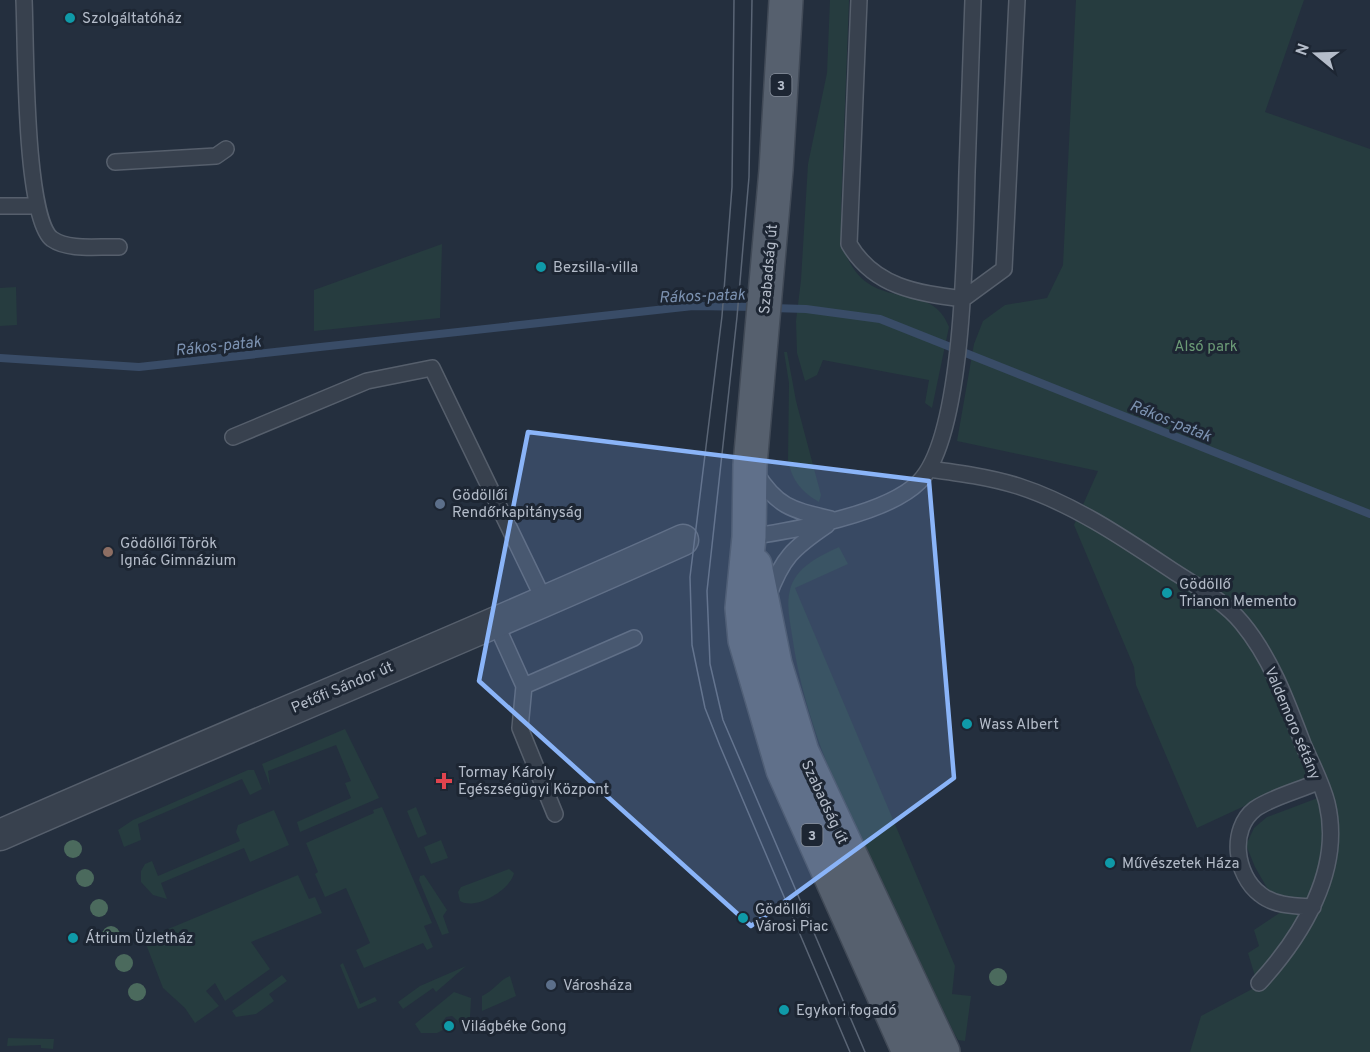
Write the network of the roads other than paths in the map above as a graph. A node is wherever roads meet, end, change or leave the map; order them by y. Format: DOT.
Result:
graph roads {
  1 [pos="24,0"];
  2 [pos="786,0"];
  3 [pos="859,0"];
  4 [pos="973,0"];
  5 [pos="1017,0"];
  6 [pos="226,149"];
  7 [pos="115,162"];
  8 [pos="0,206"];
  9 [pos="35,206"];
  10 [pos="119,247"];
  11 [pos="963,298"];
  12 [pos="233,437"];
  13 [pos="750,465"];
  14 [pos="929,469"];
  15 [pos="834,520"];
  16 [pos="749,537"];
  17 [pos="683,540"];
  18 [pos="545,602"];
  19 [pos="765,606"];
  20 [pos="495,624"];
  21 [pos="634,638"];
  22 [pos="524,686"];
  23 [pos="1318,782"];
  24 [pos="555,814"];
  25 [pos="0,835"];
  26 [pos="1312,907"];
  27 [pos="1259,983"];
  28 [pos="909,1052"];
  29 [pos="943,1052"];
  1 -- 9 [label="lane"];
  2 -- 13 [label="main road, Szabadság út / 3"];
  3 -- 11 [label="lane"];
  4 -- 11 [label="lane"];
  5 -- 11 [label="lane"];
  6 -- 7 [label="lane"];
  8 -- 9 [label="lane"];
  9 -- 10 [label="lane"];
  11 -- 14 [label="lane"];
  12 -- 18 [label="lane"];
  13 -- 15 [label="lane"];
  13 -- 16 [label="main road, Szabadság út / 3"];
  14 -- 15 [label="lane"];
  14 -- 23 [label="lane, Valdemoro sétány"];
  15 -- 16 [label="lane"];
  15 -- 19 [label="lane"];
  16 -- 19 [label="main road, Szabadság út / 3"];
  16 -- 28 [label="main road, Szabadság út / 3"];
  17 -- 18 [label="street, Petőfi Sándor út"];
  18 -- 20 [label="street, Petőfi Sándor út"];
  19 -- 29 [label="main road, Szabadság út / 3"];
  20 -- 22 [label="lane"];
  20 -- 25 [label="street, Petőfi Sándor út"];
  21 -- 22 [label="lane"];
  22 -- 24 [label="lane"];
  23 -- 26 [label="lane, Valdemoro sétány"];
  23 -- 26 [label="lane"];
  26 -- 27 [label="lane, Valdemoro sétány"];
}
